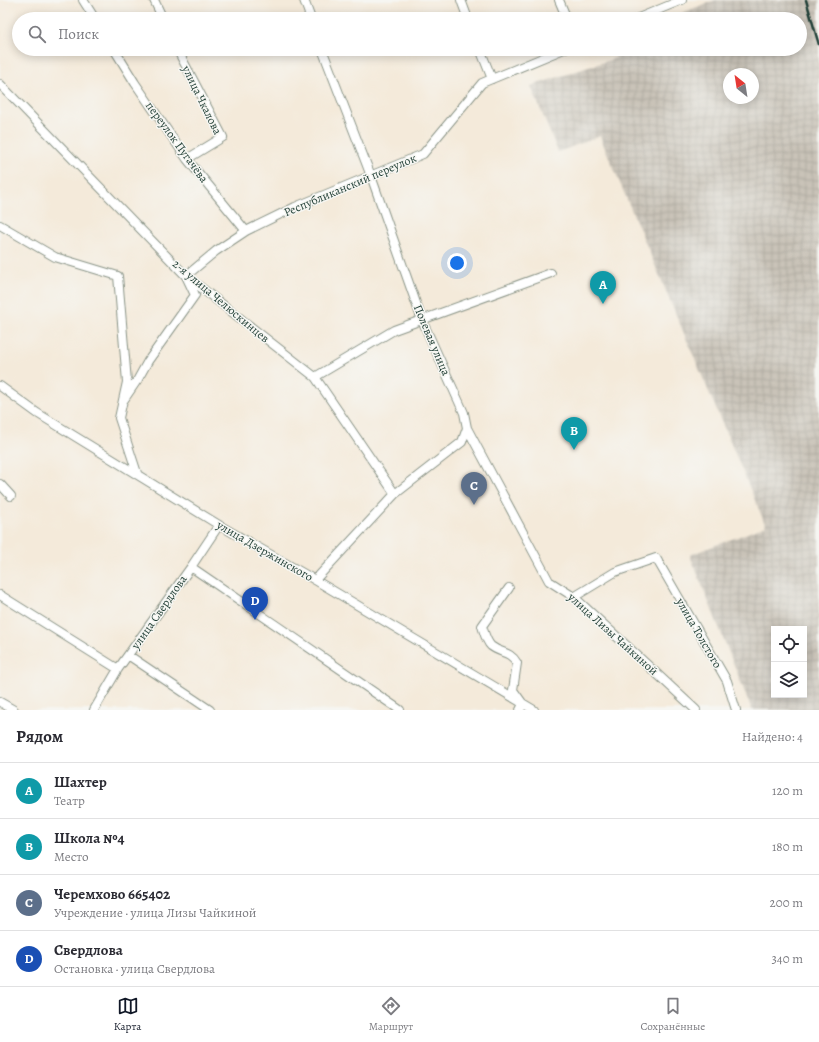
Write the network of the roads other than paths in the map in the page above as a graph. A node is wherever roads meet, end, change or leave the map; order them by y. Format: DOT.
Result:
graph roads {
  1 [pos="83,0"];
  2 [pos="154,0"];
  3 [pos="304,0"];
  4 [pos="461,0"];
  5 [pos="559,0"];
  6 [pos="682,0"];
  7 [pos="91,12"];
  8 [pos="160,12"];
  9 [pos="308,12"];
  10 [pos="465,12"];
  11 [pos="564,12"];
  12 [pos="653,12"];
  13 [pos="118,56"];
  14 [pos="181,56"];
  15 [pos="325,56"];
  16 [pos="483,56"];
  17 [pos="547,56"];
  18 [pos="492,79"];
  19 [pos="0,84"];
  20 [pos="187,159"];
  21 [pos="371,176"];
  22 [pos="0,225"];
  23 [pos="246,231"];
  24 [pos="551,273"];
  25 [pos="186,276"];
  26 [pos="422,320"];
  27 [pos="314,377"];
  28 [pos="0,386"];
  29 [pos="123,401"];
  30 [pos="467,428"];
  31 [pos="137,473"];
  32 [pos="0,484"];
  33 [pos="395,494"];
  34 [pos="11,496"];
  35 [pos="219,525"];
  36 [pos="191,567"];
  37 [pos="315,580"];
  38 [pos="509,588"];
  39 [pos="0,596"];
  40 [pos="574,597"];
  41 [pos="128,656"];
  42 [pos="118,669"];
  43 [pos="0,702"];
  44 [pos="521,707"];
  45 [pos="14,710"];
  46 [pos="94,710"];
  47 [pos="210,710"];
  48 [pos="400,710"];
  49 [pos="534,710"];
  50 [pos="696,710"];
  51 [pos="736,710"];
  1 -- 7 [label="street"];
  2 -- 8 [label="street"];
  3 -- 9 [label="street"];
  4 -- 10 [label="street"];
  5 -- 11 [label="street"];
  6 -- 12 [label="street"];
  13 -- 20 [label="street, переулок Пугачёва"];
  14 -- 20 [label="street, улица Чкалова"];
  15 -- 21 [label="street, Полевая улица"];
  16 -- 18 [label="street"];
  17 -- 18 [label="street, Республиканский переулок"];
  18 -- 21 [label="street, Республиканский переулок"];
  19 -- 25 [label="street, 2-я улица Челюскинцев"];
  20 -- 23 [label="street, переулок Пугачёва"];
  21 -- 23 [label="street, Республиканский переулок"];
  21 -- 26 [label="street, Полевая улица"];
  22 -- 29 [label="street"];
  23 -- 25 [label="street, Республиканский переулок"];
  24 -- 26 [label="street"];
  25 -- 27 [label="street, 2-я улица Челюскинцев"];
  25 -- 29 [label="street"];
  26 -- 27 [label="street"];
  26 -- 30 [label="street, Полевая улица"];
  27 -- 33 [label="street, 2-я улица Челюскинцев"];
  28 -- 31 [label="street, улица Дзержинского"];
  29 -- 31 [label="street"];
  30 -- 33 [label="street"];
  30 -- 40 [label="street, улица Лизы Чайкиной"];
  31 -- 35 [label="street, улица Дзержинского"];
  32 -- 34 [label="street"];
  33 -- 37 [label="street"];
  35 -- 36 [label="street"];
  35 -- 37 [label="street, улица Дзержинского"];
  36 -- 41 [label="street, улица Свердлова"];
  36 -- 48 [label="street, улица Свердлова"];
  37 -- 44 [label="street, улица Дзержинского"];
  38 -- 44 [label="street"];
  39 -- 42 [label="street"];
  40 -- 50 [label="street, улица Лизы Чайкиной"];
  40 -- 51 [label="street, улица Толстого"];
  41 -- 42 [label="street, улица Свердлова"];
  41 -- 47 [label="street"];
  42 -- 46 [label="street, улица Свердлова"];
  43 -- 45 [label="street"];
  44 -- 49 [label="street, улица Дзержинского"];
}
